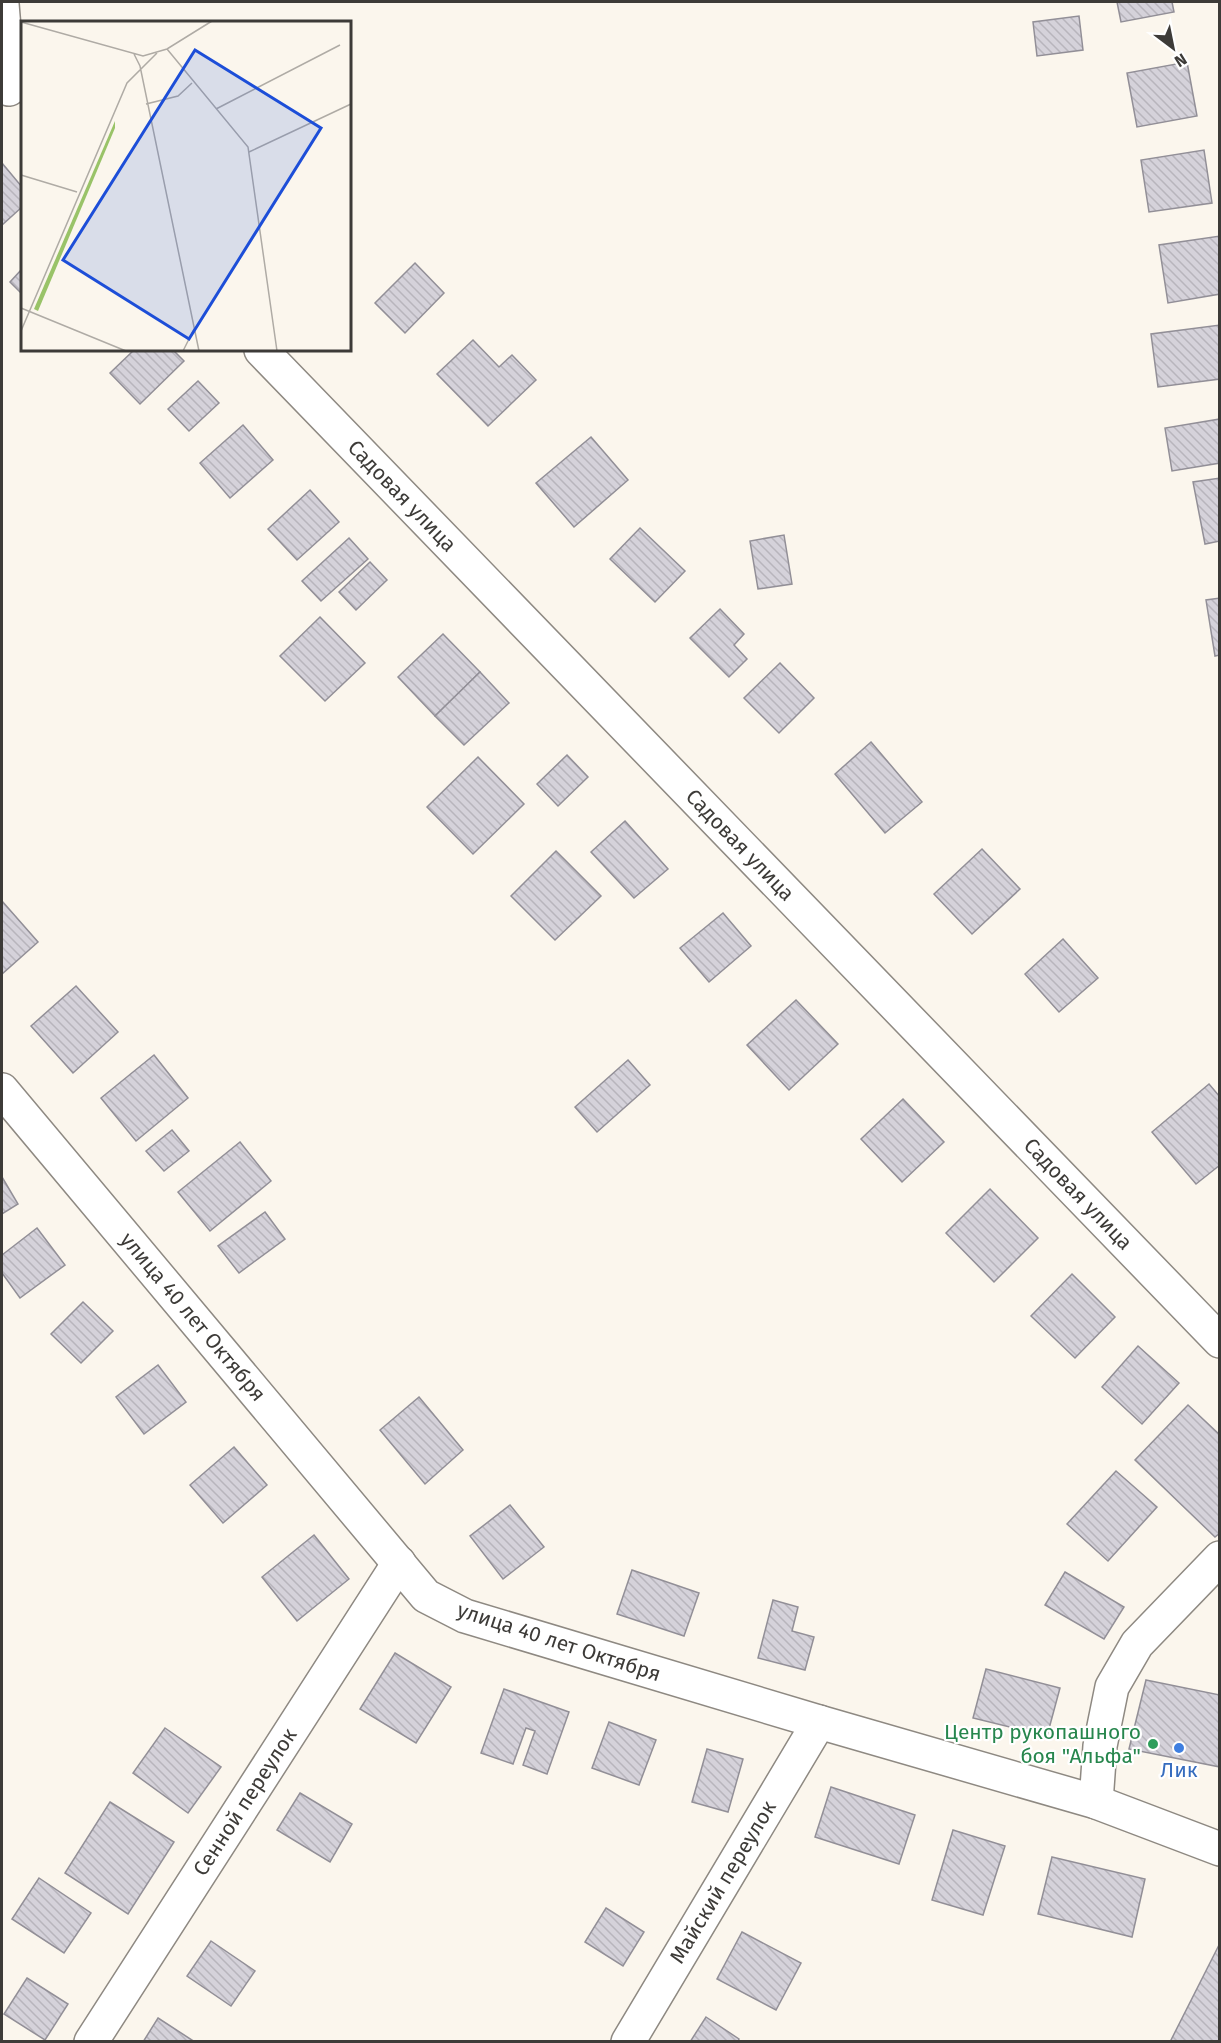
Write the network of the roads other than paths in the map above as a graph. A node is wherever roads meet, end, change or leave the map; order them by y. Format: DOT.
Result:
graph roads {
  1 [pos="2,4"];
  2 [pos="11,91"];
  3 [pos="262,351"];
  4 [pos="2,1090"];
  5 [pos="1220,1341"];
  6 [pos="1220,1558"];
  7 [pos="399,1563"];
  8 [pos="819,1722"];
  9 [pos="1096,1802"];
  10 [pos="1220,1850"];
  11 [pos="91,2042"];
  12 [pos="628,2042"];
  1 -- 2 [label="street"];
  3 -- 5 [label="street, Садовая улица"];
  4 -- 7 [label="street, улица 40 лет Октября"];
  6 -- 9 [label="street"];
  7 -- 8 [label="street, улица 40 лет Октября"];
  7 -- 11 [label="street, Сенной переулок"];
  8 -- 9 [label="street, улица 40 лет Октября"];
  8 -- 12 [label="street, Майский переулок"];
  9 -- 10 [label="street, улица 40 лет Октября"];
}
